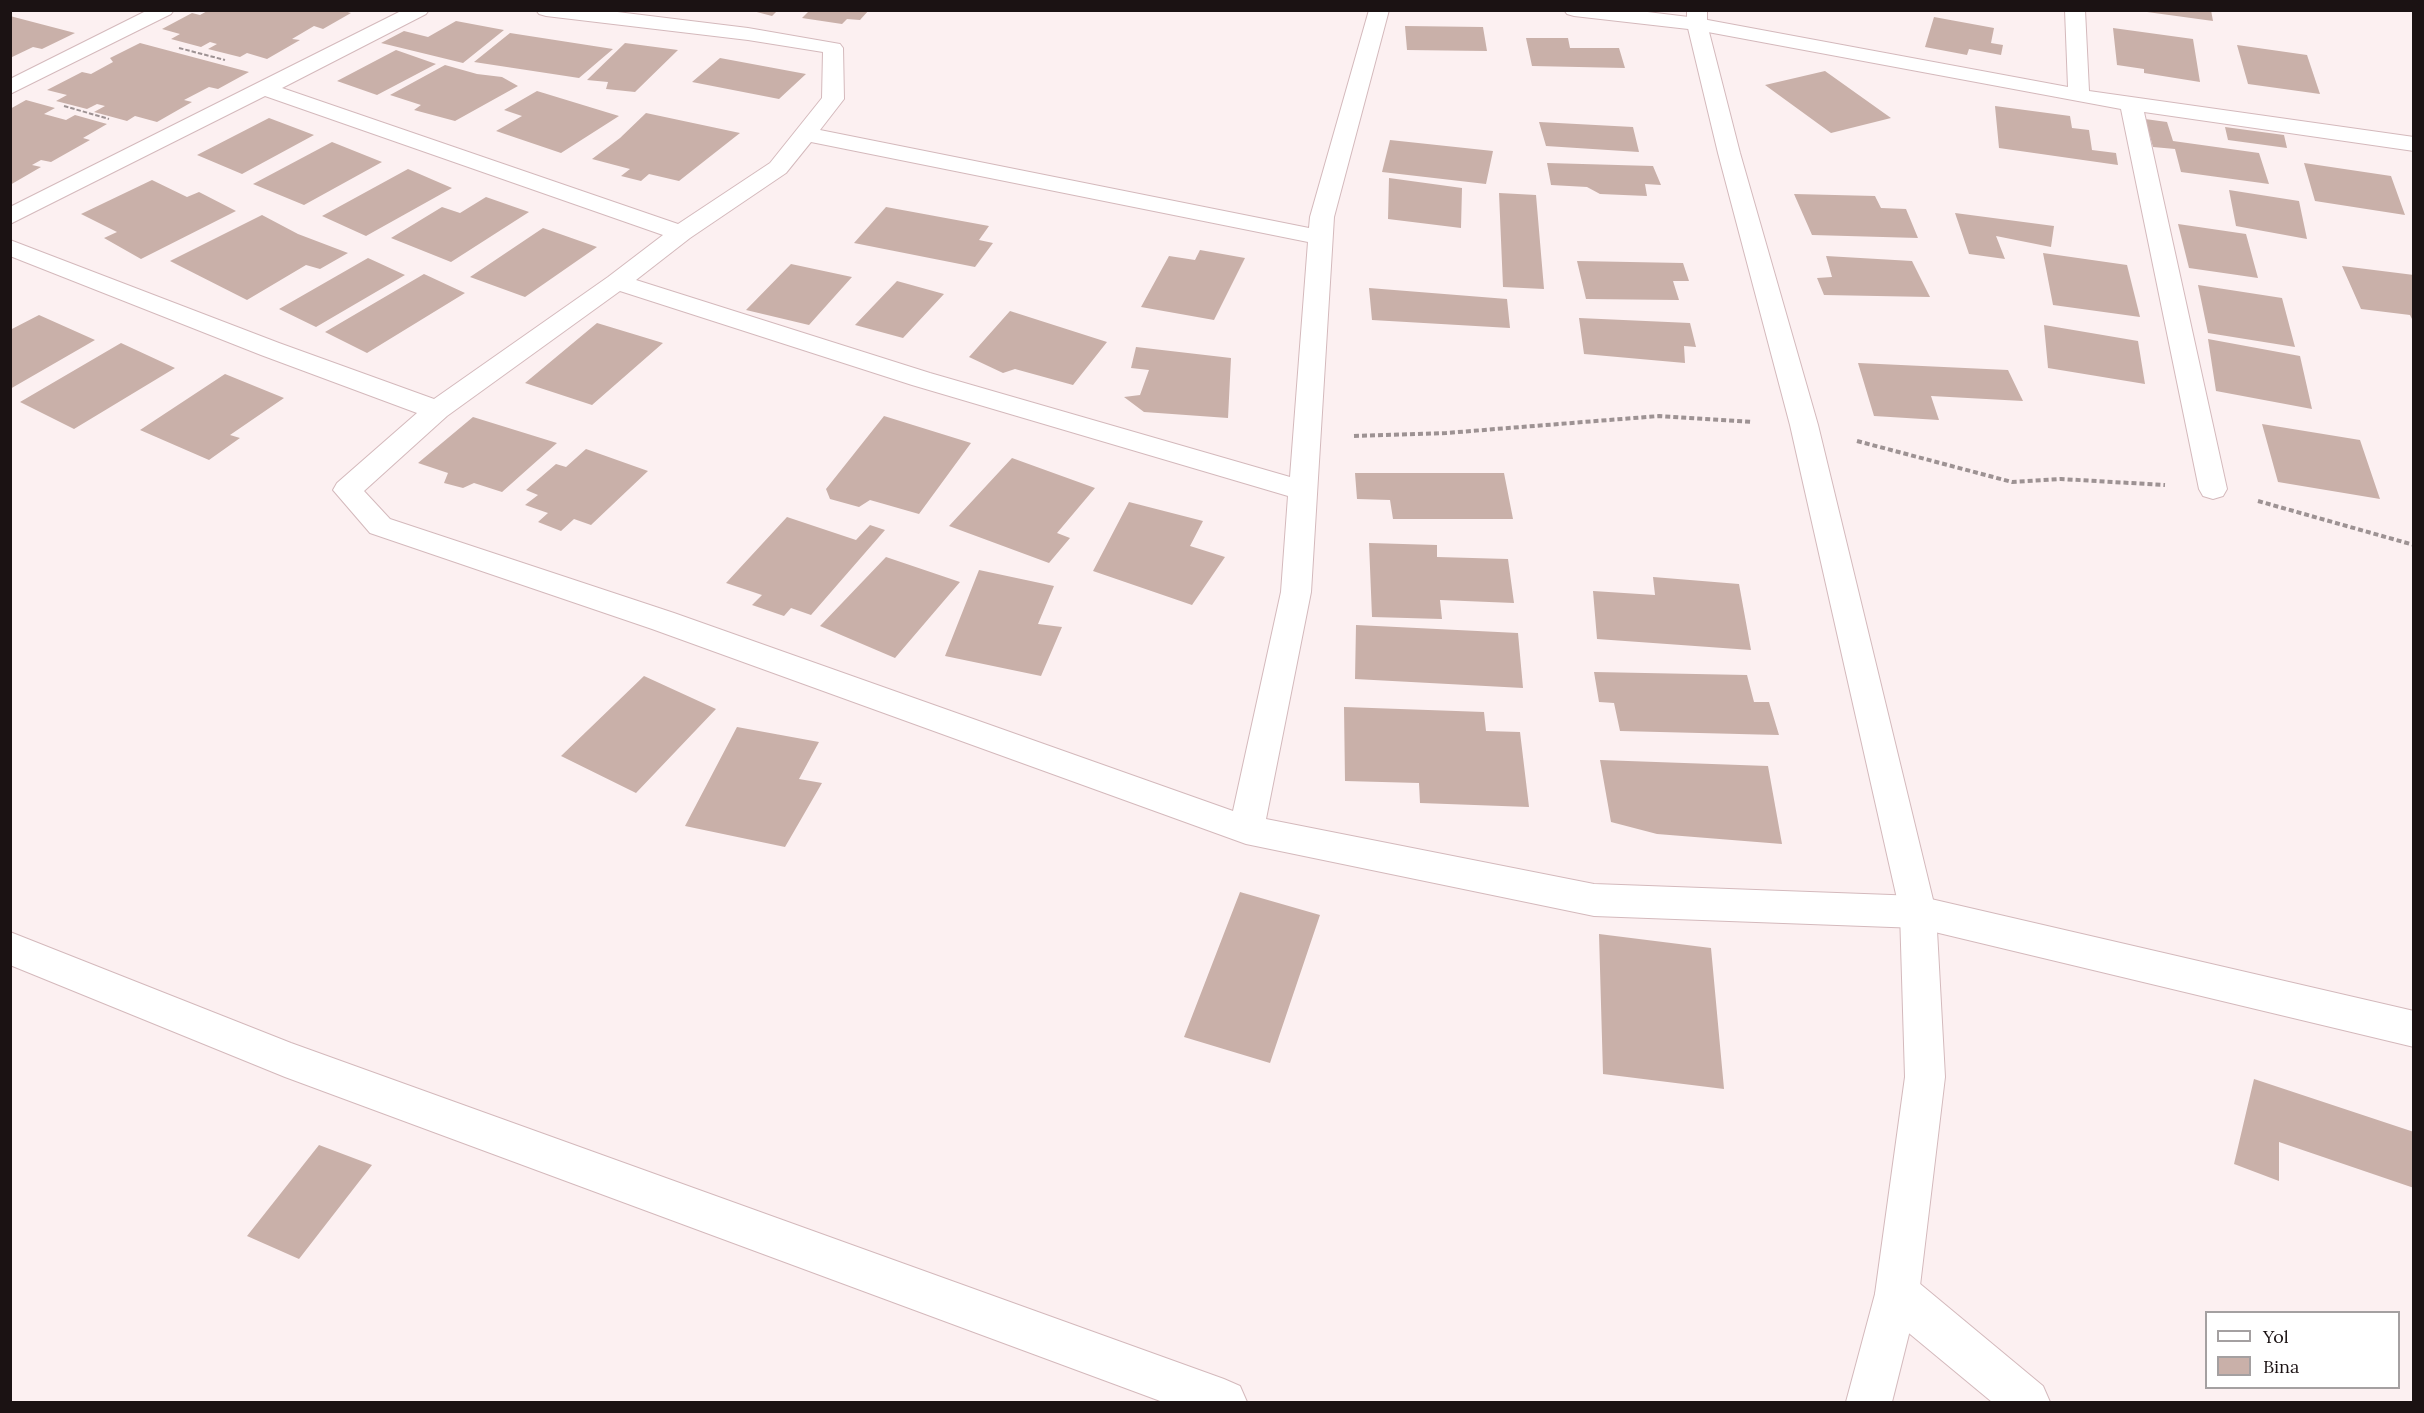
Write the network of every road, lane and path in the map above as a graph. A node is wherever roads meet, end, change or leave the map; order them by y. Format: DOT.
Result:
graph roads {
  1 [pos="164,10"];
  2 [pos="419,10"];
  3 [pos="546,10"];
  4 [pos="1379,10"];
  5 [pos="1574,10"];
  6 [pos="2075,10"];
  7 [pos="1697,17"];
  8 [pos="120,33"];
  9 [pos="289,76"];
  10 [pos="10,88"];
  11 [pos="265,89"];
  12 [pos="2079,96"];
  13 [pos="2131,103"];
  14 [pos="56,104"];
  15 [pos="806,134"];
  16 [pos="170,137"];
  17 [pos="2414,144"];
  18 [pos="10,217"];
  19 [pos="681,233"];
  20 [pos="1322,238"];
  21 [pos="10,247"];
  22 [pos="617,282"];
  23 [pos="437,410"];
  24 [pos="1804,425"];
  25 [pos="1308,438"];
  26 [pos="2213,489"];
  27 [pos="1302,491"];
  28 [pos="2414,545"];
  29 [pos="1246,830"];
  30 [pos="1918,912"];
  31 [pos="10,948"];
  32 [pos="2414,1029"];
  33 [pos="1897,1294"];
  34 [pos="1224,1402"];
  35 [pos="1869,1402"];
  36 [pos="2027,1402"];
  1 -- 8 [label="street"];
  2 -- 9 [label="street"];
  3 -- 15 [label="street"];
  4 -- 20 [label="street"];
  5 -- 7 [label="street"];
  6 -- 12 [label="street"];
  7 -- 12 [label="street"];
  7 -- 24 [label="street"];
  8 -- 9 [label="path"];
  8 -- 10 [label="street"];
  9 -- 11 [label="street"];
  11 -- 16 [label="street"];
  11 -- 19 [label="street"];
  12 -- 13 [label="street"];
  13 -- 17 [label="street"];
  13 -- 26 [label="street"];
  14 -- 16 [label="path"];
  15 -- 19 [label="street"];
  15 -- 20 [label="street"];
  16 -- 18 [label="street"];
  19 -- 22 [label="street"];
  20 -- 25 [label="street"];
  21 -- 23 [label="street"];
  22 -- 23 [label="street"];
  22 -- 27 [label="street"];
  23 -- 29 [label="street"];
  24 -- 25 [label="path"];
  24 -- 26 [label="path"];
  24 -- 30 [label="street"];
  25 -- 27 [label="street"];
  26 -- 28 [label="path"];
  27 -- 29 [label="street"];
  29 -- 30 [label="street"];
  30 -- 32 [label="street"];
  30 -- 33 [label="street"];
  31 -- 34 [label="street"];
  33 -- 35 [label="street"];
  33 -- 36 [label="street"];
}
